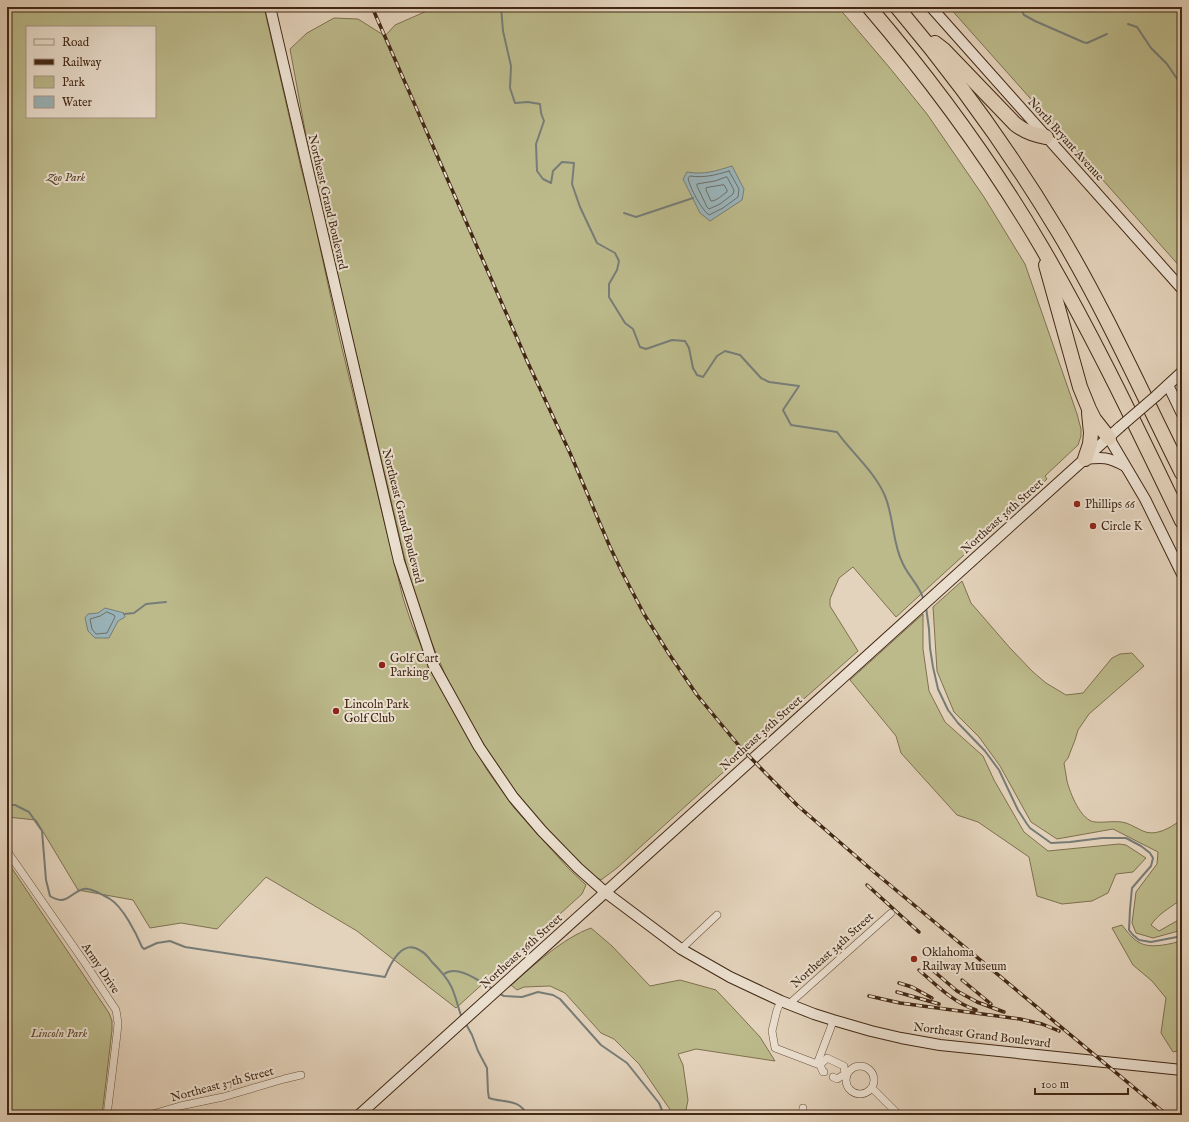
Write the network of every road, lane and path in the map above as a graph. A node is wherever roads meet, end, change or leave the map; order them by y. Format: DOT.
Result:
graph roads {
  1 [pos="270,7"];
  2 [pos="869,7"];
  3 [pos="897,7"];
  4 [pos="931,7"];
  5 [pos="910,22"];
  6 [pos="1046,136"];
  7 [pos="1040,245"];
  8 [pos="1182,289"];
  9 [pos="1182,372"];
  10 [pos="1168,385"];
  11 [pos="1089,408"];
  12 [pos="1182,414"];
  13 [pos="1109,438"];
  14 [pos="1085,459"];
  15 [pos="1125,466"];
  16 [pos="1182,473"];
  17 [pos="1182,521"];
  18 [pos="1182,574"];
  19 [pos="7,851"];
  20 [pos="605,892"];
  21 [pos="891,913"];
  22 [pos="717,914"];
  23 [pos="681,949"];
  24 [pos="785,1003"];
  25 [pos="833,1020"];
  26 [pos="819,1064"];
  27 [pos="1182,1070"];
  28 [pos="824,1072"];
  29 [pos="846,1074"];
  30 [pos="301,1075"];
  31 [pos="833,1077"];
  32 [pos="872,1088"];
  33 [pos="107,1115"];
  34 [pos="149,1115"];
  35 [pos="359,1115"];
  36 [pos="899,1115"];
  1 -- 20 [label="street, Northeast Grand Boulevard"];
  2 -- 7 [label="highway"];
  3 -- 5 [label="highway"];
  4 -- 6 [label="street, North Bryant Avenue"];
  5 -- 6 [label="highway"];
  5 -- 16 [label="highway"];
  6 -- 8 [label="street, North Bryant Avenue"];
  7 -- 11 [label="highway"];
  7 -- 17 [label="highway"];
  9 -- 10 [label="street, Northeast 36th Street"];
  10 -- 12 [label="street"];
  10 -- 13 [label="street, Northeast 36th Street, bridge"];
  11 -- 13 [label="highway"];
  11 -- 14 [label="highway"];
  13 -- 14 [label="street, Northeast 36th Street"];
  13 -- 15 [label="street"];
  14 -- 15 [label="street"];
  14 -- 20 [label="street, Northeast 36th Street"];
  15 -- 18 [label="street"];
  19 -- 33 [label="street, Army Drive"];
  20 -- 23 [label="street, Northeast Grand Boulevard"];
  20 -- 35 [label="street, Northeast 36th Street"];
  21 -- 24 [label="street, Northeast 34th Street"];
  22 -- 23 [label="street"];
  23 -- 24 [label="street, Northeast Grand Boulevard"];
  24 -- 25 [label="street, Northeast Grand Boulevard"];
  24 -- 26 [label="street"];
  25 -- 26 [label="street"];
  25 -- 27 [label="street, Northeast Grand Boulevard"];
  26 -- 28 [label="street"];
  26 -- 29 [label="street"];
  29 -- 31 [label="street"];
  29 -- 32 [label="street"];
  29 -- 32 [label="street"];
  30 -- 34 [label="street, Northeast 37th Street"];
  32 -- 36 [label="street"];
}
